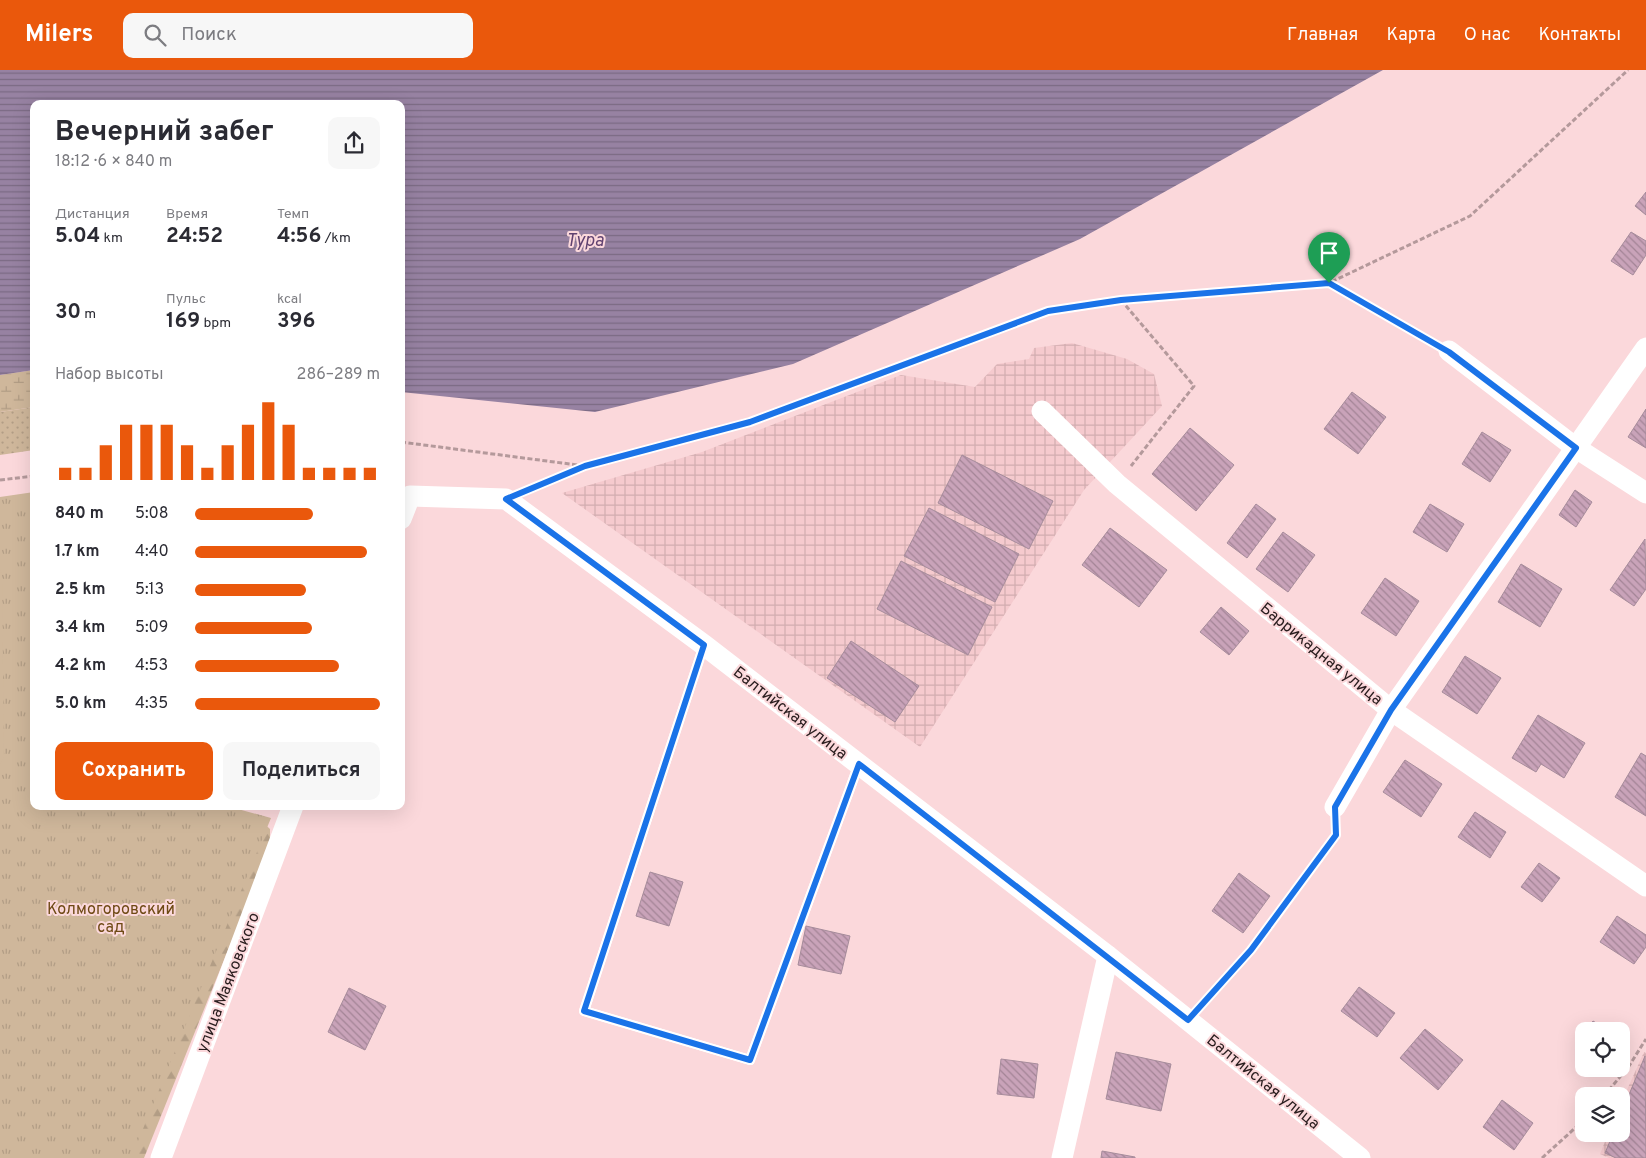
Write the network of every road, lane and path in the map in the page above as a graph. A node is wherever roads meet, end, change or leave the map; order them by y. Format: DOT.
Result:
graph roads {
  1 [pos="1628,70"];
  2 [pos="1329,283"];
  3 [pos="1121,300"];
  4 [pos="1646,348"];
  5 [pos="1449,352"];
  6 [pos="1042,411"];
  7 [pos="405,443"];
  8 [pos="1576,448"];
  9 [pos="585,466"];
  10 [pos="30,476"];
  11 [pos="0,480"];
  12 [pos="1117,484"];
  13 [pos="1646,493"];
  14 [pos="506,499"];
  15 [pos="405,509"];
  16 [pos="704,645"];
  17 [pos="1391,710"];
  18 [pos="859,764"];
  19 [pos="1335,807"];
  20 [pos="292,810"];
  21 [pos="1646,886"];
  22 [pos="1108,956"];
  23 [pos="1188,1020"];
  24 [pos="1646,1039"];
  25 [pos="1612,1087"];
  26 [pos="1575,1128"];
  27 [pos="161,1158"];
  28 [pos="1062,1158"];
  29 [pos="1360,1158"];
  30 [pos="1542,1158"];
  1 -- 2 [label="path"];
  2 -- 3 [label="path"];
  2 -- 5 [label="path"];
  3 -- 9 [label="path"];
  3 -- 12 [label="path"];
  4 -- 8 [label="street"];
  5 -- 8 [label="street"];
  6 -- 12 [label="street, Баррикадная улица"];
  7 -- 9 [label="path"];
  8 -- 13 [label="street"];
  8 -- 17 [label="street"];
  9 -- 14 [label="path"];
  10 -- 11 [label="path"];
  12 -- 17 [label="street, Баррикадная улица"];
  14 -- 15 [label="street"];
  14 -- 16 [label="street, Балтийская улица"];
  16 -- 18 [label="street, Балтийская улица"];
  16 -- 18 [label="lane"];
  17 -- 19 [label="street"];
  17 -- 21 [label="street, Баррикадная улица"];
  18 -- 22 [label="street, Балтийская улица"];
  19 -- 23 [label="path"];
  20 -- 27 [label="street, улица Маяковского"];
  22 -- 23 [label="street, Балтийская улица"];
  22 -- 28 [label="street"];
  23 -- 29 [label="street, Балтийская улица"];
  24 -- 25 [label="path"];
  26 -- 30 [label="path"];
}
